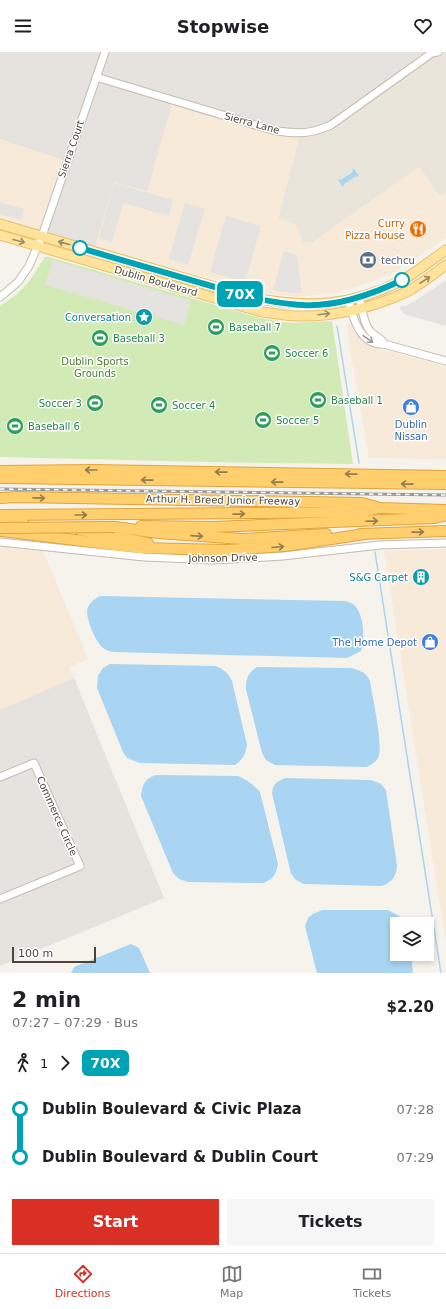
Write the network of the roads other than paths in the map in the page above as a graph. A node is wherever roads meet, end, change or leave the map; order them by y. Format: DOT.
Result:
graph roads {
  1 [pos="105,52"];
  2 [pos="438,52"];
  3 [pos="96,77"];
  4 [pos="0,224"];
  5 [pos="0,235"];
  6 [pos="42,236"];
  7 [pos="38,246"];
  8 [pos="446,250"];
  9 [pos="446,265"];
  10 [pos="197,293"];
  11 [pos="239,294"];
  12 [pos="0,297"];
  13 [pos="359,297"];
  14 [pos="348,300"];
  15 [pos="362,308"];
  16 [pos="351,310"];
  17 [pos="384,344"];
  18 [pos="446,362"];
  19 [pos="0,471"];
  20 [pos="446,476"];
  21 [pos="0,478"];
  22 [pos="446,484"];
  23 [pos="0,498"];
  24 [pos="380,508"];
  25 [pos="446,510"];
  26 [pos="0,515"];
  27 [pos="446,516"];
  28 [pos="0,522"];
  29 [pos="0,528"];
  30 [pos="158,530"];
  31 [pos="0,531"];
  32 [pos="446,531"];
  33 [pos="366,534"];
  34 [pos="0,542"];
  35 [pos="446,543"];
  36 [pos="169,548"];
  37 [pos="0,777"];
  38 [pos="0,899"];
  1 -- 3 [label="street, Sierra Court"];
  2 -- 3 [label="street, Sierra Lane"];
  3 -- 6 [label="street, Sierra Court"];
  4 -- 6 [label="main road, Dublin Boulevard"];
  5 -- 7 [label="main road, Dublin Boulevard, one-way"];
  6 -- 7 [label="street, Sierra Court"];
  11 -- 6 [label="main road, Dublin Boulevard, one-way"];
  7 -- 10 [label="main road, Dublin Boulevard"];
  7 -- 12 [label="street, Sierra Court"];
  8 -- 13 [label="main road, Dublin Boulevard"];
  15 -- 9 [label="main road, Dublin Boulevard, one-way"];
  10 -- 11 [label="main road"];
  10 -- 16 [label="main road, Dublin Boulevard, one-way"];
  11 -- 14 [label="main road, Dublin Boulevard"];
  13 -- 14 [label="main road, Dublin Boulevard"];
  13 -- 15 [label="street"];
  14 -- 16 [label="street"];
  15 -- 16 [label="main road, Dublin Boulevard"];
  15 -- 17 [label="street"];
  16 -- 17 [label="street, one-way"];
  17 -- 18 [label="street"];
  20 -- 19 [label="highway, one-way"];
  22 -- 21 [label="highway, one-way"];
  23 -- 24 [label="highway, Arthur H. Breed Junior Freeway, one-way"];
  24 -- 25 [label="highway, Arthur H. Breed Junior Freeway"];
  26 -- 24 [label="highway, one-way"];
  30 -- 27 [label="highway, one-way"];
  28 -- 36 [label="highway"];
  29 -- 30 [label="highway, bridge"];
  30 -- 33 [label="highway, one-way"];
  31 -- 36 [label="highway"];
  33 -- 32 [label="highway, one-way"];
  36 -- 33 [label="highway, one-way"];
  34 -- 35 [label="street, Johnson Drive"];
  37 -- 38 [label="street, Commerce Circle"];
}
